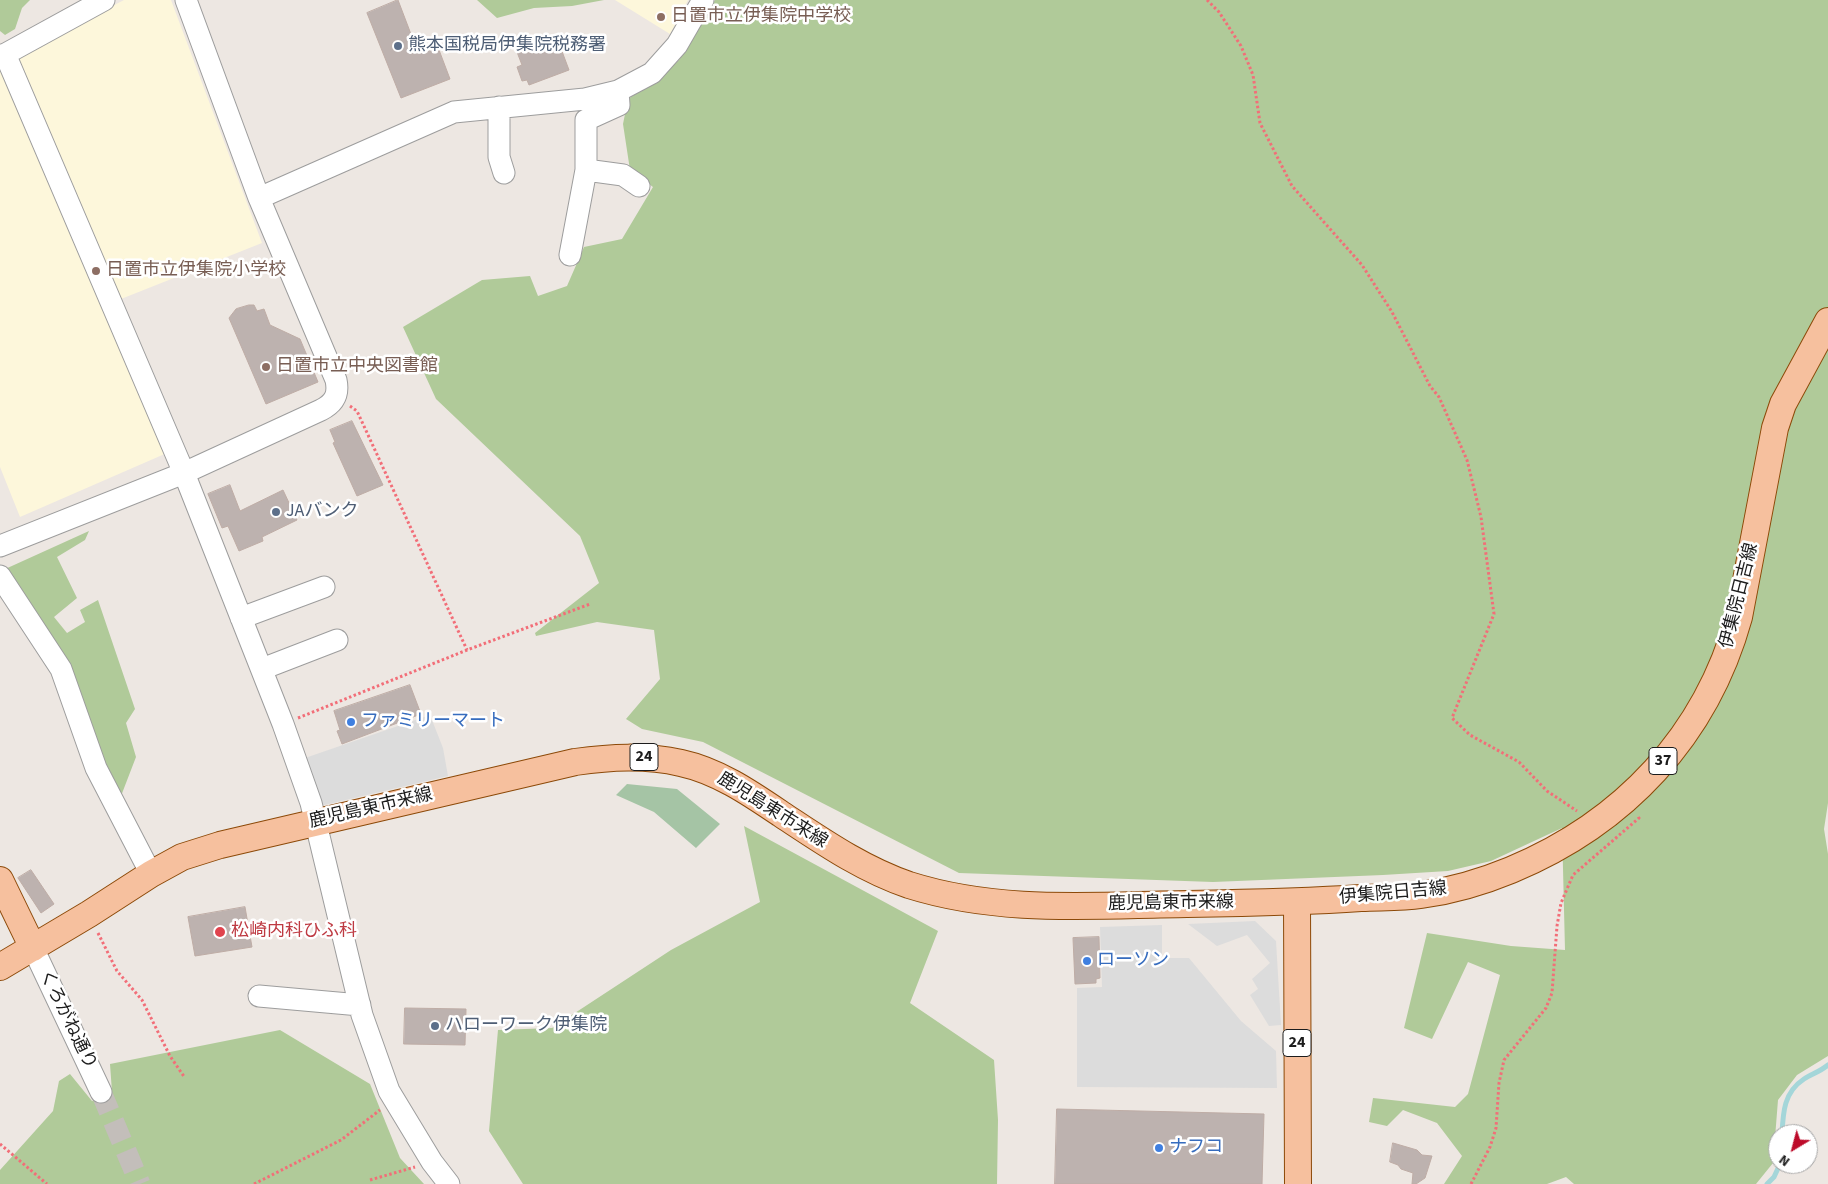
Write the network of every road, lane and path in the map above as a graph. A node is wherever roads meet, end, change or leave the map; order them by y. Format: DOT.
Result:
graph roads {
  1 [pos="104,0"];
  2 [pos="186,0"];
  3 [pos="703,0"];
  4 [pos="1207,0"];
  5 [pos="2,56"];
  6 [pos="618,91"];
  7 [pos="499,108"];
  8 [pos="586,170"];
  9 [pos="504,173"];
  10 [pos="639,186"];
  11 [pos="259,198"];
  12 [pos="570,255"];
  13 [pos="1828,321"];
  14 [pos="337,397"];
  15 [pos="184,473"];
  16 [pos="0,546"];
  17 [pos="0,576"];
  18 [pos="324,587"];
  19 [pos="590,604"];
  20 [pos="241,618"];
  21 [pos="337,640"];
  22 [pos="467,650"];
  23 [pos="262,669"];
  24 [pos="283,724"];
  25 [pos="1625,800"];
  26 [pos="1584,805"];
  27 [pos="315,822"];
  28 [pos="151,874"];
  29 [pos="0,880"];
  30 [pos="1297,902"];
  31 [pos="89,914"];
  32 [pos="32,948"];
  33 [pos="0,967"];
  34 [pos="259,996"];
  35 [pos="360,1005"];
  36 [pos="184,1078"];
  37 [pos="102,1092"];
  38 [pos="394,1099"];
  39 [pos="0,1144"];
  40 [pos="432,1162"];
  41 [pos="370,1180"];
  42 [pos="47,1184"];
  43 [pos="254,1184"];
  44 [pos="449,1184"];
  45 [pos="1298,1184"];
  46 [pos="1471,1184"];
  1 -- 5 [label="street"];
  2 -- 11 [label="street"];
  3 -- 6 [label="street"];
  4 -- 26 [label="path"];
  5 -- 15 [label="street"];
  6 -- 7 [label="street"];
  6 -- 8 [label="street"];
  7 -- 9 [label="street"];
  7 -- 11 [label="street"];
  8 -- 10 [label="street"];
  8 -- 12 [label="street"];
  11 -- 14 [label="street"];
  13 -- 25 [label="main road, 伊集院日吉線 / 37"];
  14 -- 15 [label="street"];
  14 -- 22 [label="path"];
  15 -- 16 [label="street"];
  15 -- 20 [label="street"];
  17 -- 28 [label="street"];
  18 -- 20 [label="street"];
  19 -- 22 [label="path"];
  20 -- 23 [label="street"];
  21 -- 23 [label="street"];
  22 -- 24 [label="path"];
  23 -- 24 [label="street"];
  24 -- 27 [label="street"];
  25 -- 30 [label="main road, 伊集院日吉線 / 37"];
  25 -- 46 [label="path"];
  27 -- 28 [label="main road, 鹿児島東市来線 / 24"];
  27 -- 30 [label="main road, 鹿児島東市来線 / 24"];
  27 -- 35 [label="street"];
  28 -- 31 [label="main road, 鹿児島東市来線 / 24"];
  29 -- 32 [label="main road"];
  30 -- 45 [label="main road, 24"];
  31 -- 32 [label="main road, 鹿児島東市来線 / 24"];
  31 -- 36 [label="path"];
  32 -- 33 [label="main road, 鹿児島東市来線 / 24"];
  32 -- 37 [label="street, くろがね通り"];
  34 -- 35 [label="street"];
  35 -- 38 [label="street"];
  38 -- 40 [label="street"];
  38 -- 43 [label="path"];
  39 -- 42 [label="path"];
  40 -- 41 [label="path"];
  40 -- 44 [label="street"];
}
